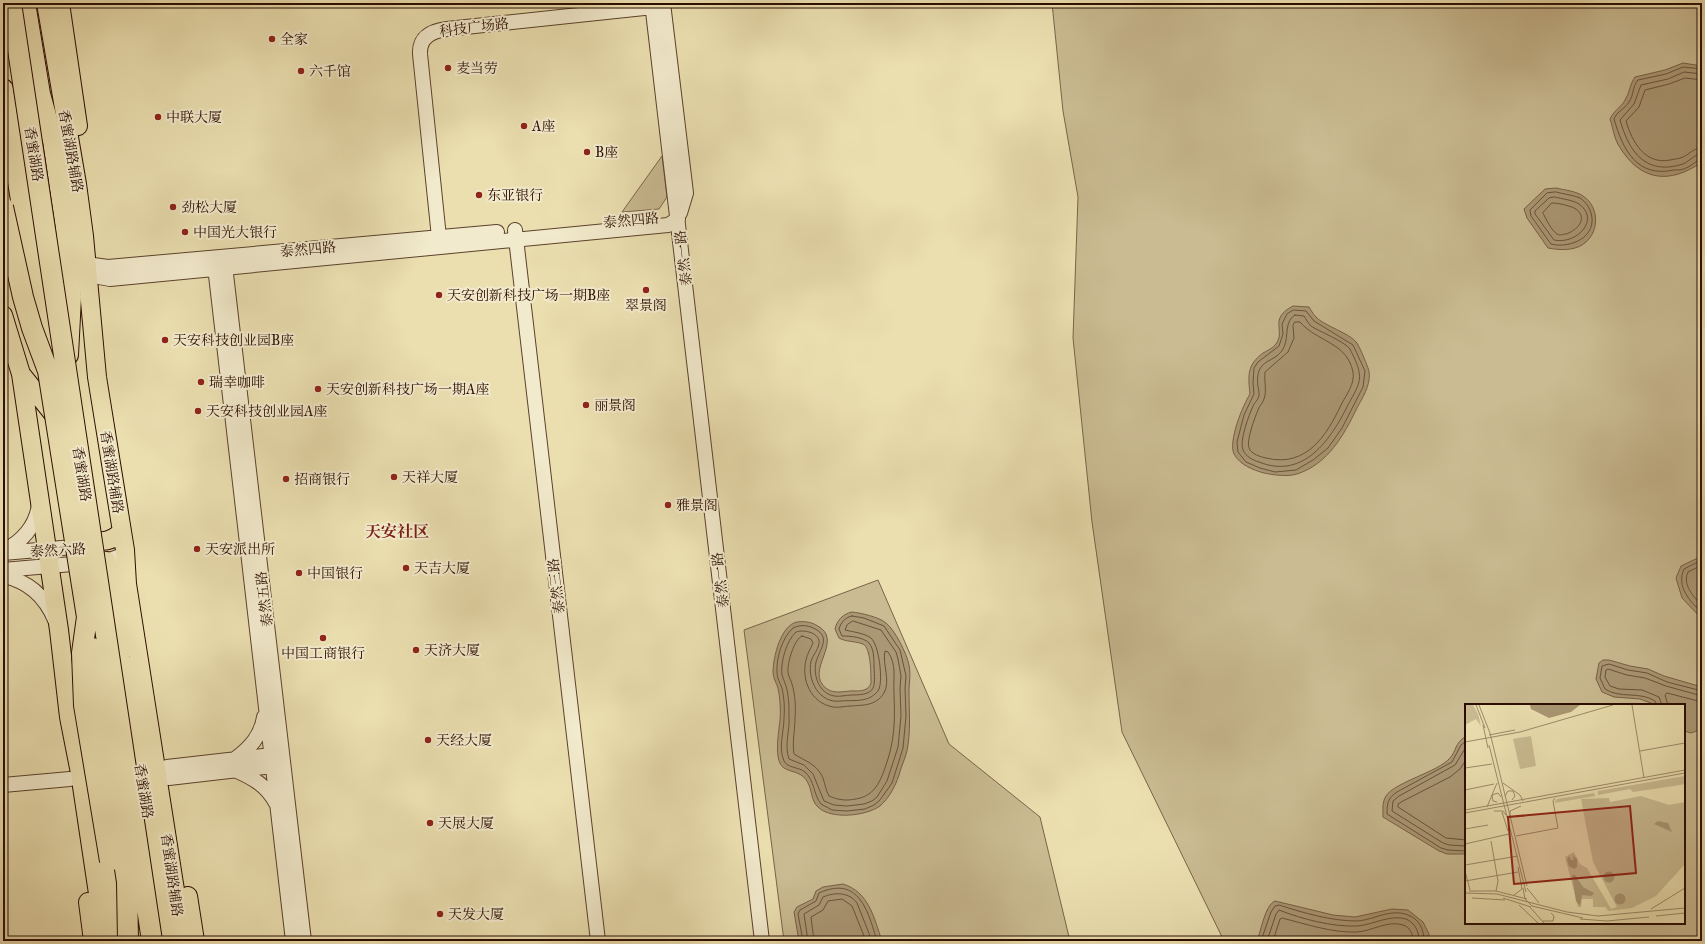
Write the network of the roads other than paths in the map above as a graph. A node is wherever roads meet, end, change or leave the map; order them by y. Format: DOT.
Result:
graph roads {
  1 [pos="11,3"];
  2 [pos="25,3"];
  3 [pos="35,3"];
  4 [pos="46,3"];
  5 [pos="60,3"];
  6 [pos="609,3"];
  7 [pos="658,5"];
  8 [pos="3,89"];
  9 [pos="53,140"];
  10 [pos="77,184"];
  11 [pos="3,207"];
  12 [pos="678,219"];
  13 [pos="511,236"];
  14 [pos="436,243"];
  15 [pos="220,263"];
  16 [pos="87,270"];
  17 [pos="3,315"];
  18 [pos="57,370"];
  19 [pos="21,374"];
  20 [pos="39,499"];
  21 [pos="122,531"];
  22 [pos="125,550"];
  23 [pos="3,552"];
  24 [pos="48,558"];
  25 [pos="107,561"];
  26 [pos="3,570"];
  27 [pos="3,576"];
  28 [pos="96,616"];
  29 [pos="58,630"];
  30 [pos="146,705"];
  31 [pos="266,707"];
  32 [pos="69,717"];
  33 [pos="277,759"];
  34 [pos="235,765"];
  35 [pos="168,772"];
  36 [pos="70,779"];
  37 [pos="3,785"];
  38 [pos="277,805"];
  39 [pos="93,941"];
  40 [pos="109,941"];
  41 [pos="123,941"];
  42 [pos="128,941"];
  43 [pos="152,941"];
  44 [pos="170,941"];
  45 [pos="180,941"];
  46 [pos="195,941"];
  47 [pos="293,941"];
  48 [pos="304,941"];
  49 [pos="588,941"];
  50 [pos="598,941"];
  51 [pos="762,941"];
  1 -- 18 [label="highway, 香蜜湖路, bridge"];
  2 -- 9 [label="highway"];
  3 -- 9 [label="highway"];
  4 -- 10 [label="main road, 香蜜湖路辅路"];
  5 -- 10 [label="main road"];
  6 -- 14 [label="street, 科技广场路"];
  7 -- 12 [label="street, 泰然一路"];
  7 -- 14 [label="street, 科技广场路"];
  8 -- 18 [label="highway, 香蜜湖路, bridge"];
  9 -- 18 [label="highway, bridge"];
  10 -- 16 [label="main road, 香蜜湖路辅路"];
  11 -- 18 [label="highway, bridge"];
  12 -- 13 [label="street, 泰然四路"];
  12 -- 51 [label="street, 泰然一路"];
  13 -- 14 [label="street, 泰然四路"];
  13 -- 49 [label="street, 泰然三路"];
  13 -- 50 [label="street, 泰然三路"];
  14 -- 15 [label="street, 泰然四路"];
  15 -- 16 [label="street, 泰然四路"];
  15 -- 31 [label="street, 泰然五路"];
  15 -- 33 [label="street, 泰然五路"];
  16 -- 21 [label="main road, 香蜜湖路辅路"];
  17 -- 19 [label="main road"];
  18 -- 28 [label="highway, 香蜜湖路, bridge"];
  19 -- 20 [label="main road"];
  19 -- 21 [label="main road"];
  20 -- 23 [label="street"];
  20 -- 24 [label="main road"];
  21 -- 22 [label="main road, 香蜜湖路辅路"];
  22 -- 25 [label="street"];
  22 -- 30 [label="main road, 香蜜湖路辅路"];
  22 -- 35 [label="main road"];
  23 -- 24 [label="street, 泰然六路"];
  24 -- 25 [label="street, 泰然六路"];
  24 -- 26 [label="street, 泰然六路"];
  24 -- 29 [label="main road"];
  25 -- 30 [label="main road"];
  27 -- 29 [label="street"];
  28 -- 41 [label="highway, 香蜜湖路, bridge"];
  28 -- 42 [label="highway, bridge"];
  28 -- 43 [label="highway, bridge"];
  28 -- 44 [label="highway, 香蜜湖路, bridge"];
  29 -- 32 [label="main road"];
  30 -- 45 [label="main road, 香蜜湖路辅路"];
  31 -- 33 [label="street, 泰然五路"];
  31 -- 34 [label="street"];
  32 -- 36 [label="main road"];
  32 -- 40 [label="main road"];
  33 -- 34 [label="street"];
  33 -- 38 [label="street, 泰然五路"];
  33 -- 48 [label="street, 泰然五路"];
  34 -- 35 [label="street"];
  34 -- 38 [label="street"];
  35 -- 46 [label="main road"];
  36 -- 37 [label="street"];
  36 -- 39 [label="main road"];
  38 -- 47 [label="street, 泰然五路"];
}
